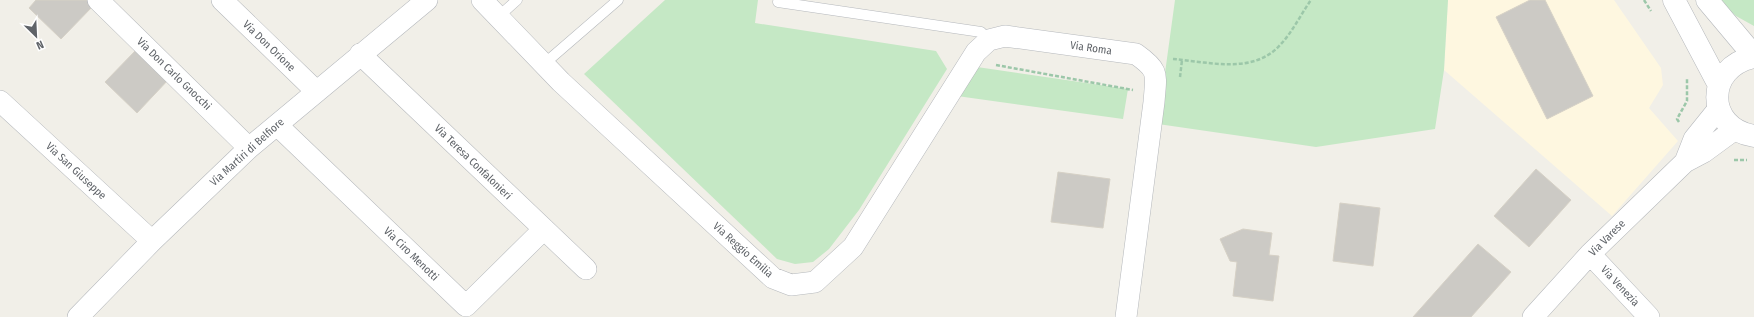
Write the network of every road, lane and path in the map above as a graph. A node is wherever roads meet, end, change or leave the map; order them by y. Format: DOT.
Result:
graph roads {
  1 [pos="98,0"];
  2 [pos="222,0"];
  3 [pos="482,0"];
  4 [pos="517,0"];
  5 [pos="618,0"];
  6 [pos="1310,0"];
  7 [pos="1644,0"];
  8 [pos="1674,0"];
  9 [pos="1707,0"];
  10 [pos="778,2"];
  11 [pos="415,3"];
  12 [pos="1652,13"];
  13 [pos="498,17"];
  14 [pos="989,40"];
  15 [pos="360,54"];
  16 [pos="1754,56"];
  17 [pos="971,60"];
  18 [pos="1148,63"];
  19 [pos="544,64"];
  20 [pos="1687,76"];
  21 [pos="1718,84"];
  22 [pos="316,91"];
  23 [pos="1155,94"];
  24 [pos="0,101"];
  25 [pos="1719,108"];
  26 [pos="276,125"];
  27 [pos="1744,133"];
  28 [pos="1699,145"];
  29 [pos="249,148"];
  30 [pos="1754,160"];
  31 [pos="544,229"];
  32 [pos="152,242"];
  33 [pos="1590,254"];
  34 [pos="586,269"];
  35 [pos="78,317"];
  36 [pos="1126,317"];
  37 [pos="1533,317"];
  38 [pos="1649,317"];
  1 -- 29 [label="street, Via Don Carlo Gnocchi"];
  2 -- 22 [label="street, Via Don Orione"];
  3 -- 13 [label="street, Via Reggio Emilia"];
  4 -- 13 [label="lane"];
  5 -- 19 [label="lane"];
  6 -- 18 [label="path"];
  7 -- 12 [label="path"];
  8 -- 21 [label="street"];
  9 -- 16 [label="street"];
  10 -- 14 [label="lane"];
  11 -- 15 [label="street, Via Martiri di Belfiore"];
  13 -- 19 [label="street, Via Reggio Emilia"];
  14 -- 17 [label="street, Via Reggio Emilia"];
  14 -- 18 [label="street, Via Roma"];
  15 -- 22 [label="street, Via Martiri di Belfiore"];
  15 -- 31 [label="street, Via Teresa Confalonieri"];
  16 -- 21 [label="street"];
  17 -- 19 [label="street, Via Reggio Emilia"];
  17 -- 23 [label="path"];
  18 -- 23 [label="street"];
  20 -- 28 [label="path"];
  21 -- 25 [label="street"];
  22 -- 26 [label="street, Via Martiri di Belfiore"];
  23 -- 36 [label="street"];
  24 -- 32 [label="street, Via San Giuseppe"];
  25 -- 27 [label="street"];
  25 -- 28 [label="street, Via Varese"];
  26 -- 29 [label="street, Via Martiri di Belfiore"];
  26 -- 31 [label="street, Via Ciro Menotti"];
  27 -- 28 [label="street"];
  28 -- 30 [label="path"];
  28 -- 33 [label="street, Via Varese"];
  29 -- 32 [label="street, Via Martiri di Belfiore"];
  31 -- 34 [label="street, Via Teresa Confalonieri"];
  32 -- 35 [label="street, Via Martiri di Belfiore"];
  33 -- 37 [label="street, Via Varese"];
  33 -- 38 [label="street, Via Venezia"];
}
